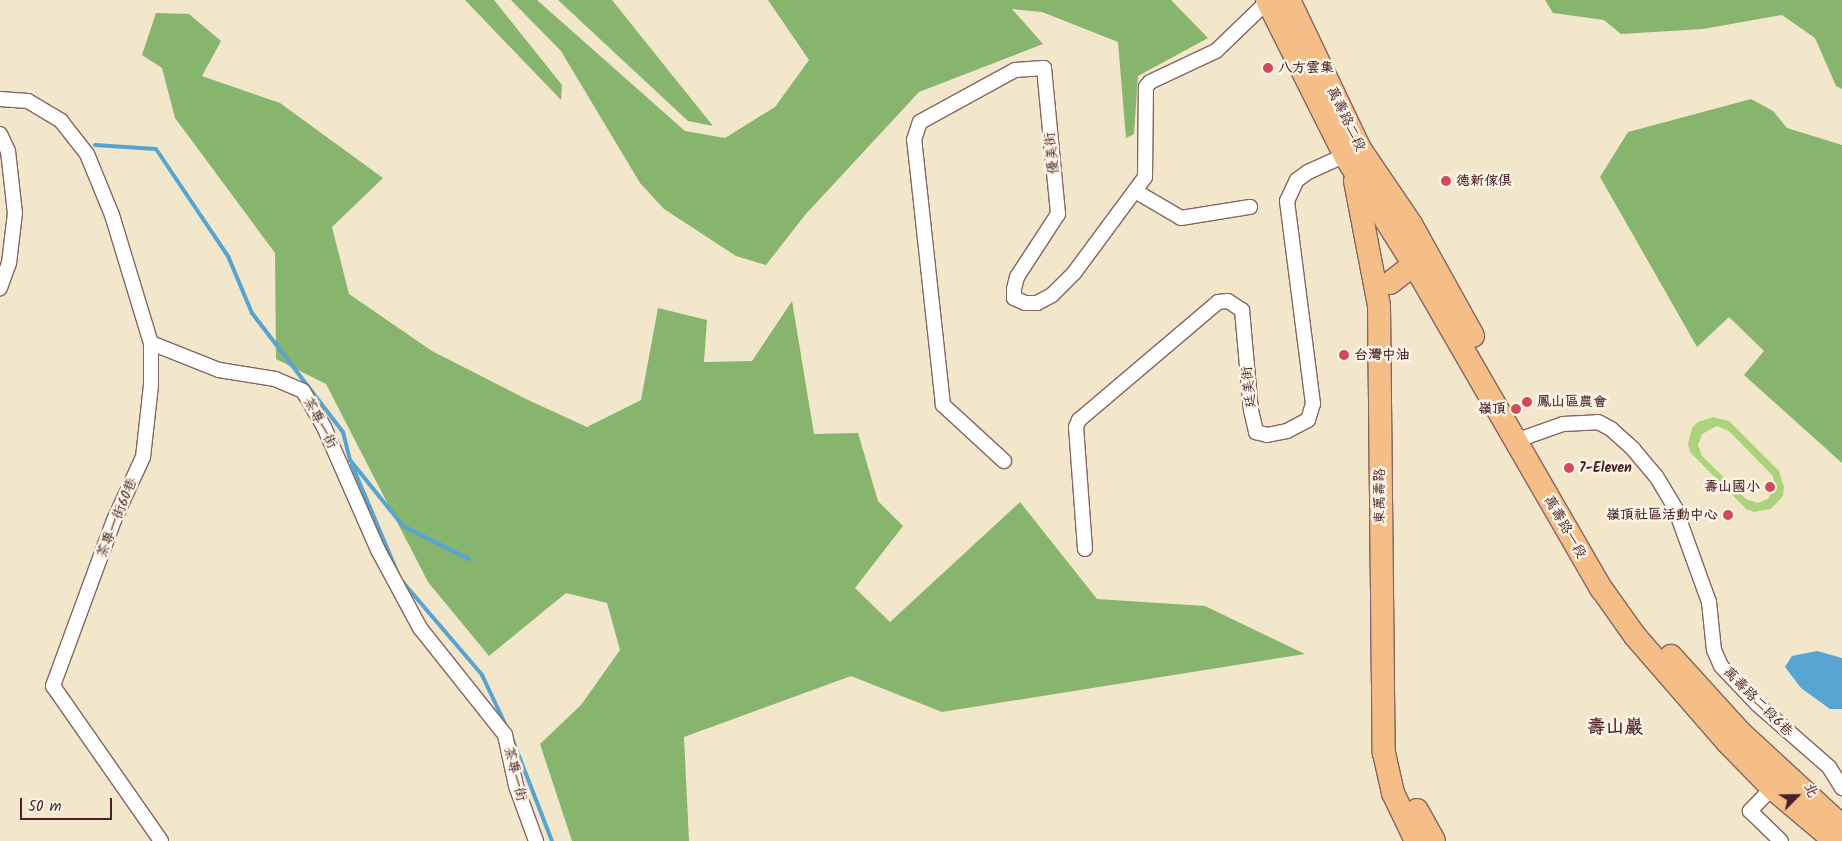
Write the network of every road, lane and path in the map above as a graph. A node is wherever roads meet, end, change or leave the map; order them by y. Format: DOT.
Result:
graph roads {
  1 [pos="1275,0"];
  2 [pos="0,100"];
  3 [pos="0,134"];
  4 [pos="1352,158"];
  5 [pos="1135,191"];
  6 [pos="1378,193"];
  7 [pos="1250,207"];
  8 [pos="1416,268"];
  9 [pos="1390,283"];
  10 [pos="0,288"];
  11 [pos="151,343"];
  12 [pos="1521,438"];
  13 [pos="1004,461"];
  14 [pos="1086,549"];
  15 [pos="1772,788"];
  16 [pos="1842,788"];
  17 [pos="1836,837"];
  18 [pos="161,841"];
  19 [pos="536,841"];
  20 [pos="1416,841"];
  21 [pos="1434,841"];
  22 [pos="1781,841"];
  1 -- 4 [label="main road, 萬壽路二段"];
  1 -- 5 [label="street, 優美街"];
  2 -- 11 [label="street"];
  3 -- 10 [label="street"];
  4 -- 6 [label="main road, 萬壽路二段"];
  4 -- 14 [label="street, 廷美街"];
  4 -- 20 [label="main road, 東萬壽路"];
  5 -- 7 [label="street"];
  5 -- 13 [label="street, 優美街"];
  6 -- 8 [label="main road, 萬壽路一段"];
  6 -- 9 [label="main road, 東萬壽路"];
  6 -- 12 [label="main road, 萬壽路一段"];
  8 -- 9 [label="main road"];
  8 -- 12 [label="main road, 萬壽路一段"];
  9 -- 21 [label="main road, 東萬壽路"];
  11 -- 18 [label="street, 茶專一街60巷"];
  11 -- 19 [label="street, 茶專一街"];
  12 -- 15 [label="main road, 萬壽路一段"];
  12 -- 16 [label="street, 萬壽路二段6巷"];
  12 -- 17 [label="main road, 萬壽路一段"];
  15 -- 17 [label="main road, 萬壽路一段"];
  15 -- 22 [label="street"];
}
